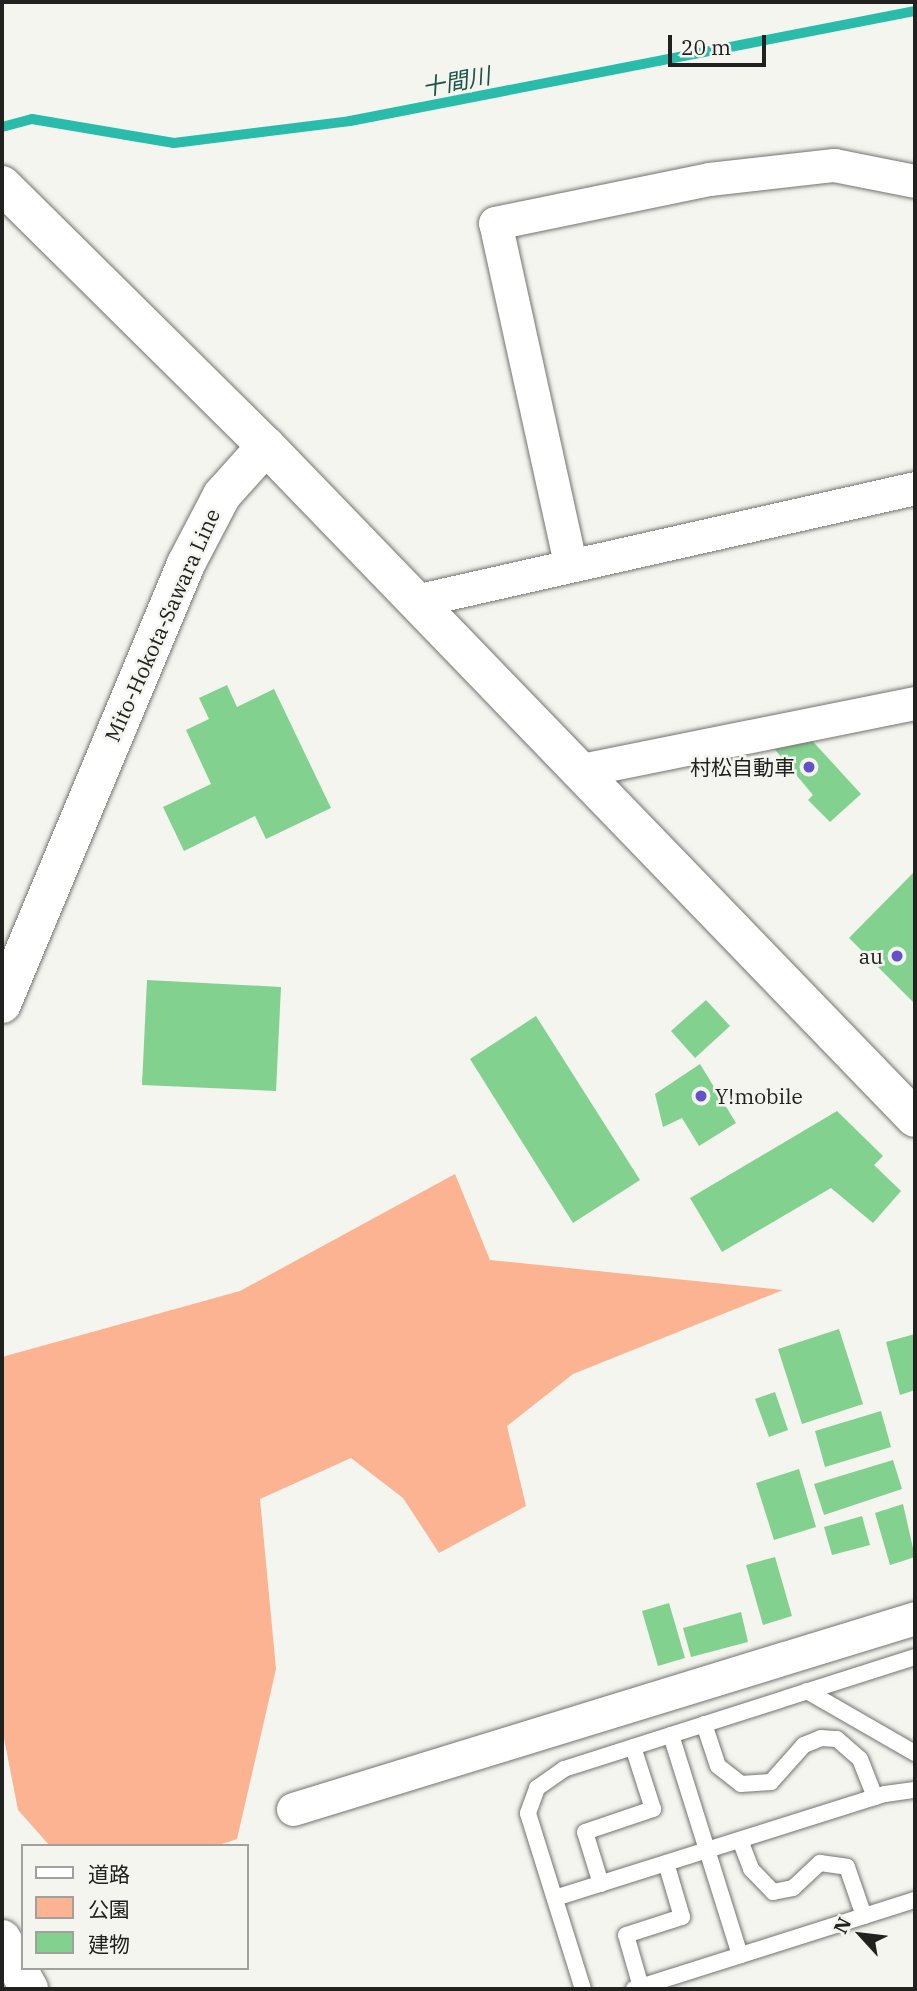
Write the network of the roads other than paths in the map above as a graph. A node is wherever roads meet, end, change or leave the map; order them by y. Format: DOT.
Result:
graph roads {
  1 [pos="915,181"];
  2 [pos="2,185"];
  3 [pos="265,446"];
  4 [pos="915,488"];
  5 [pos="570,563"];
  6 [pos="415,601"];
  7 [pos="915,703"];
  8 [pos="577,771"];
  9 [pos="2,1004"];
  10 [pos="915,1118"];
  11 [pos="915,1618"];
  12 [pos="915,1657"];
  13 [pos="807,1691"];
  14 [pos="704,1724"];
  15 [pos="671,1735"];
  16 [pos="633,1747"];
  17 [pos="915,1754"];
  18 [pos="915,1790"];
  19 [pos="874,1797"];
  20 [pos="293,1810"];
  21 [pos="740,1840"];
  22 [pos="707,1850"];
  23 [pos="666,1863"];
  24 [pos="601,1884"];
  25 [pos="555,1898"];
  26 [pos="915,1900"];
  27 [pos="864,1916"];
  28 [pos="2,1940"];
  29 [pos="740,1955"];
  30 [pos="637,1988"];
  31 [pos="29,1989"];
  32 [pos="583,1989"];
  1 -- 5 [label="street"];
  2 -- 3 [label="main road"];
  3 -- 6 [label="main road"];
  3 -- 9 [label="main road, Mito-Hokota-Sawara Line"];
  4 -- 5 [label="street"];
  5 -- 6 [label="street"];
  6 -- 8 [label="main road"];
  7 -- 8 [label="street"];
  8 -- 10 [label="main road"];
  11 -- 20 [label="street"];
  12 -- 13 [label="lane"];
  13 -- 14 [label="lane"];
  13 -- 17 [label="lane"];
  14 -- 15 [label="lane"];
  14 -- 19 [label="lane"];
  15 -- 16 [label="lane"];
  15 -- 22 [label="lane"];
  16 -- 24 [label="lane"];
  16 -- 25 [label="lane"];
  18 -- 19 [label="lane"];
  19 -- 21 [label="lane"];
  21 -- 22 [label="lane"];
  21 -- 27 [label="lane"];
  22 -- 23 [label="lane"];
  22 -- 29 [label="lane"];
  23 -- 24 [label="lane"];
  23 -- 30 [label="lane"];
  24 -- 25 [label="lane"];
  25 -- 32 [label="lane"];
  26 -- 27 [label="lane"];
  27 -- 29 [label="lane"];
  28 -- 31 [label="main road"];
  29 -- 30 [label="lane"];
}
